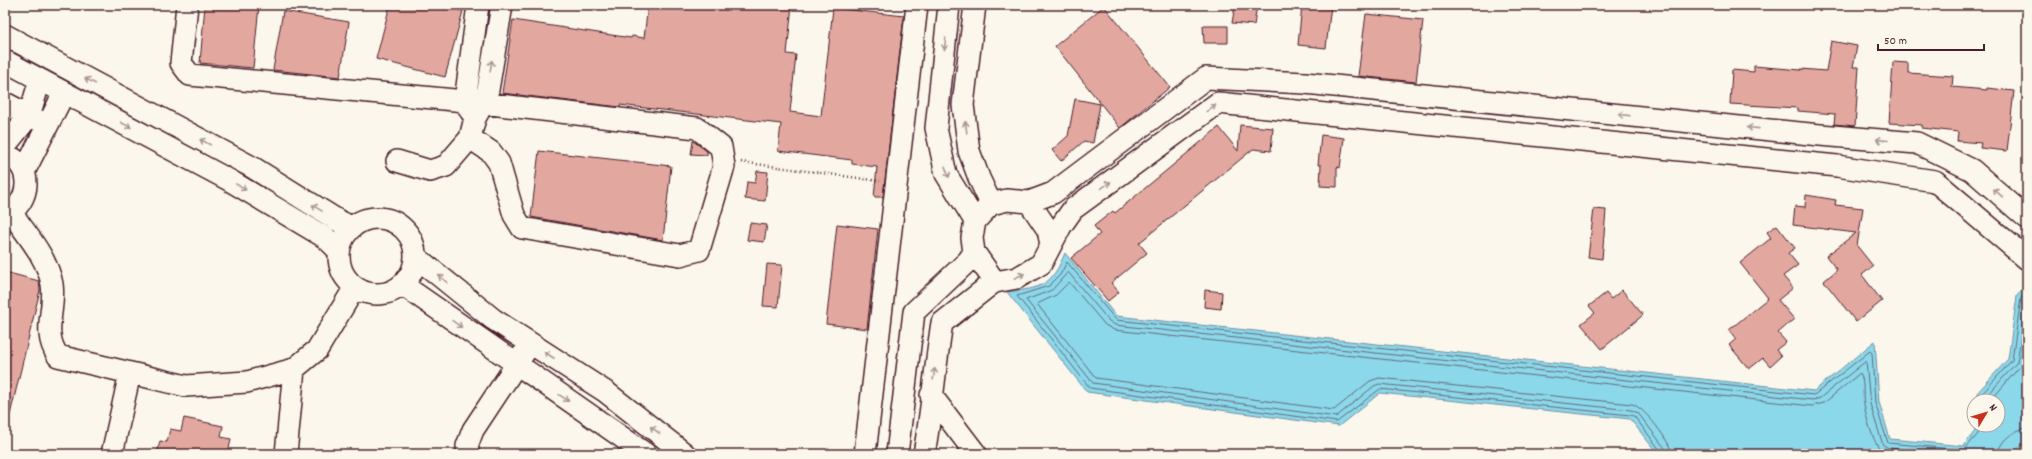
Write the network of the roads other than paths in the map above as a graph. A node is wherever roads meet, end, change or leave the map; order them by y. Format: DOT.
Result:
graph roads {
  1 [pos="187,5"];
  2 [pos="478,5"];
  3 [pos="502,5"];
  4 [pos="917,5"];
  5 [pos="949,5"];
  6 [pos="975,5"];
  7 [pos="5,35"];
  8 [pos="5,61"];
  9 [pos="54,62"];
  10 [pos="43,82"];
  11 [pos="64,93"];
  12 [pos="5,103"];
  13 [pos="473,115"];
  14 [pos="29,116"];
  15 [pos="48,125"];
  16 [pos="5,146"];
  17 [pos="5,154"];
  18 [pos="397,161"];
  19 [pos="24,172"];
  20 [pos="1029,202"];
  21 [pos="991,204"];
  22 [pos="8,213"];
  23 [pos="2027,218"];
  24 [pos="974,221"];
  25 [pos="352,227"];
  26 [pos="1051,245"];
  27 [pos="339,251"];
  28 [pos="974,252"];
  29 [pos="2026,254"];
  30 [pos="416,257"];
  31 [pos="995,282"];
  32 [pos="403,285"];
  33 [pos="355,288"];
  34 [pos="531,344"];
  35 [pos="517,365"];
  36 [pos="294,369"];
  37 [pos="130,373"];
  38 [pos="931,395"];
  39 [pos="677,451"];
  40 [pos="112,454"];
  41 [pos="286,454"];
  42 [pos="469,454"];
  43 [pos="646,454"];
  44 [pos="865,454"];
  45 [pos="897,454"];
  46 [pos="924,454"];
  47 [pos="976,454"];
  1 -- 13 [label="street"];
  2 -- 13 [label="street"];
  13 -- 3 [label="street, one-way"];
  4 -- 44 [label="street"];
  5 -- 24 [label="street, one-way"];
  21 -- 6 [label="street, one-way"];
  7 -- 9 [label="street"];
  8 -- 10 [label="street"];
  9 -- 10 [label="street"];
  25 -- 9 [label="street, one-way"];
  10 -- 11 [label="street"];
  10 -- 14 [label="street"];
  11 -- 15 [label="street"];
  11 -- 27 [label="street, one-way"];
  12 -- 14 [label="street"];
  13 -- 13 [label="street"];
  13 -- 18 [label="street"];
  14 -- 15 [label="street"];
  14 -- 16 [label="street"];
  15 -- 19 [label="street"];
  17 -- 19 [label="street"];
  19 -- 22 [label="street"];
  20 -- 21 [label="street"];
  23 -- 20 [label="street, one-way"];
  20 -- 26 [label="street"];
  21 -- 24 [label="street"];
  22 -- 37 [label="street"];
  24 -- 28 [label="street"];
  25 -- 27 [label="street"];
  25 -- 30 [label="street"];
  26 -- 29 [label="street, one-way"];
  31 -- 26 [label="street, one-way"];
  27 -- 33 [label="street"];
  28 -- 31 [label="street"];
  28 -- 45 [label="street"];
  30 -- 32 [label="street"];
  34 -- 30 [label="street, one-way"];
  38 -- 31 [label="street, one-way"];
  32 -- 33 [label="street"];
  32 -- 35 [label="street, one-way"];
  33 -- 36 [label="street"];
  34 -- 35 [label="street"];
  39 -- 34 [label="street, one-way"];
  35 -- 42 [label="street"];
  35 -- 43 [label="street, one-way"];
  36 -- 37 [label="street"];
  36 -- 41 [label="street"];
  37 -- 40 [label="street"];
  38 -- 46 [label="street"];
  38 -- 47 [label="street"];
}
